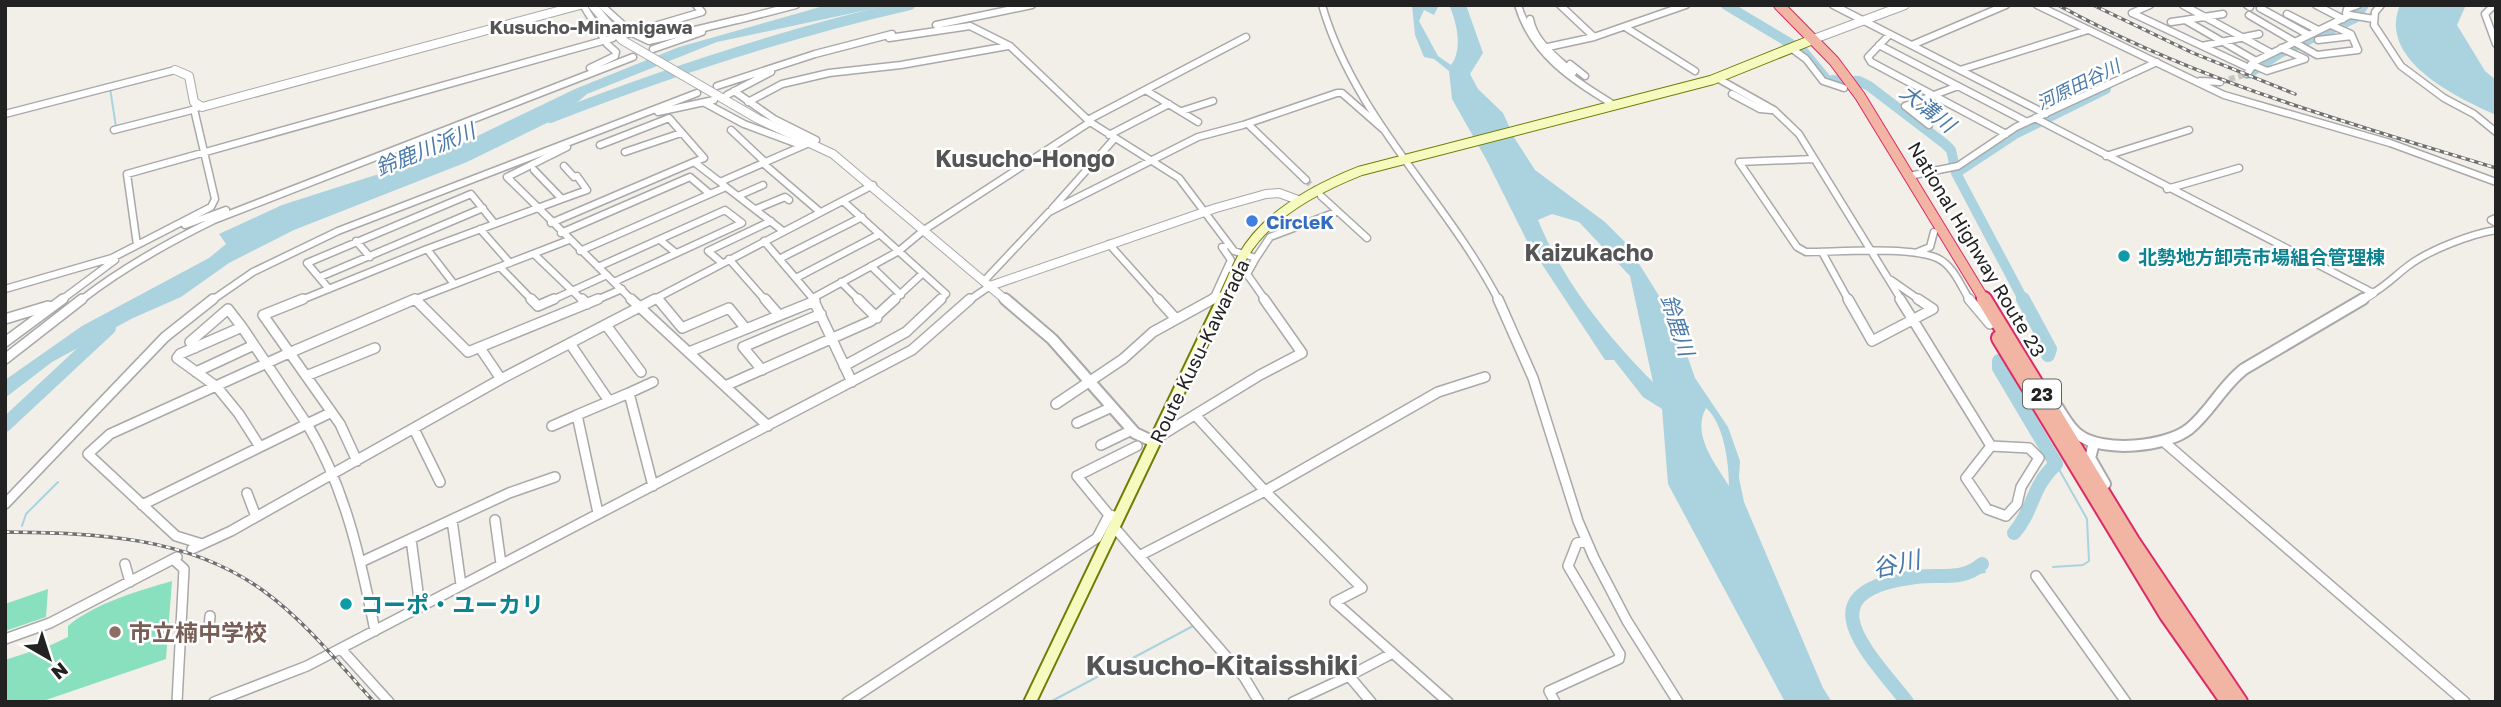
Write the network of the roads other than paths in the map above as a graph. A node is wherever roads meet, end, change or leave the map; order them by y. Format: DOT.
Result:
graph roads {
  1 [pos="582,5"];
  2 [pos="592,5"];
  3 [pos="601,5"];
  4 [pos="696,5"];
  5 [pos="796,5"];
  6 [pos="1032,5"];
  7 [pos="1322,5"];
  8 [pos="1518,5"];
  9 [pos="1560,5"];
  10 [pos="1686,5"];
  11 [pos="1770,5"];
  12 [pos="1779,5"];
  13 [pos="1833,5"];
  14 [pos="1905,5"];
  15 [pos="2006,5"];
  16 [pos="2037,5"];
  17 [pos="2150,5"];
  18 [pos="2183,5"];
  19 [pos="2316,5"];
  20 [pos="2358,5"];
  21 [pos="2381,5"];
  22 [pos="2494,5"];
  23 [pos="2260,8"];
  24 [pos="2224,14"];
  25 [pos="2287,14"];
  26 [pos="2249,15"];
  27 [pos="2205,16"];
  28 [pos="2352,17"];
  29 [pos="741,19"];
  30 [pos="2374,19"];
  31 [pos="2185,20"];
  32 [pos="1863,21"];
  33 [pos="2171,22"];
  34 [pos="2332,26"];
  35 [pos="1625,27"];
  36 [pos="1525,29"];
  37 [pos="2088,30"];
  38 [pos="2318,30"];
  39 [pos="2493,32"];
  40 [pos="632,33"];
  41 [pos="1890,34"];
  42 [pos="2259,34"];
  43 [pos="624,35"];
  44 [pos="2309,35"];
  45 [pos="2352,36"];
  46 [pos="1246,37"];
  47 [pos="1594,37"];
  48 [pos="2242,37"];
  49 [pos="889,38"];
  50 [pos="609,39"];
  51 [pos="2220,40"];
  52 [pos="2318,40"];
  53 [pos="2296,43"];
  54 [pos="1801,44"];
  55 [pos="2496,44"];
  56 [pos="1879,45"];
  57 [pos="1912,45"];
  58 [pos="1008,46"];
  59 [pos="2202,46"];
  60 [pos="1548,47"];
  61 [pos="653,49"];
  62 [pos="2284,49"];
  63 [pos="2271,53"];
  64 [pos="637,54"];
  65 [pos="815,54"];
  66 [pos="1556,55"];
  67 [pos="2157,62"];
  68 [pos="2253,66"];
  69 [pos="1960,70"];
  70 [pos="175,71"];
  71 [pos="1695,71"];
  72 [pos="1585,76"];
  73 [pos="1717,78"];
  74 [pos="1976,78"];
  75 [pos="1844,82"];
  76 [pos="2220,82"];
  77 [pos="2198,83"];
  78 [pos="718,86"];
  79 [pos="1584,86"];
  80 [pos="1957,86"];
  81 [pos="1147,91"];
  82 [pos="540,92"];
  83 [pos="697,93"];
  84 [pos="1732,94"];
  85 [pos="1932,95"];
  86 [pos="714,100"];
  87 [pos="1213,101"];
  88 [pos="748,102"];
  89 [pos="705,103"];
  90 [pos="1169,104"];
  91 [pos="1611,106"];
  92 [pos="198,108"];
  93 [pos="1774,110"];
  94 [pos="1182,111"];
  95 [pos="5,114"];
  96 [pos="2046,114"];
  97 [pos="2039,120"];
  98 [pos="1089,121"];
  99 [pos="1198,122"];
  100 [pos="2027,122"];
  101 [pos="1248,124"];
  102 [pos="1929,125"];
  103 [pos="608,127"];
  104 [pos="114,130"];
  105 [pos="731,130"];
  106 [pos="2189,130"];
  107 [pos="2496,132"];
  108 [pos="681,133"];
  109 [pos="2006,134"];
  110 [pos="1391,136"];
  111 [pos="1112,137"];
  112 [pos="615,139"];
  113 [pos="806,144"];
  114 [pos="600,145"];
  115 [pos="205,153"];
  116 [pos="2106,156"];
  117 [pos="1407,159"];
  118 [pos="1814,159"];
  119 [pos="1152,161"];
  120 [pos="694,162"];
  121 [pos="765,164"];
  122 [pos="564,166"];
  123 [pos="2239,168"];
  124 [pos="534,170"];
  125 [pos="1909,176"];
  126 [pos="2493,179"];
  127 [pos="1306,180"];
  128 [pos="723,184"];
  129 [pos="763,185"];
  130 [pos="873,185"];
  131 [pos="2167,189"];
  132 [pos="277,194"];
  133 [pos="710,194"];
  134 [pos="738,196"];
  135 [pos="1321,196"];
  136 [pos="562,199"];
  137 [pos="789,200"];
  138 [pos="1298,200"];
  139 [pos="843,201"];
  140 [pos="483,208"];
  141 [pos="537,209"];
  142 [pos="755,209"];
  143 [pos="820,212"];
  144 [pos="1049,212"];
  145 [pos="1203,212"];
  146 [pos="1336,212"];
  147 [pos="862,217"];
  148 [pos="2496,218"];
  149 [pos="771,222"];
  150 [pos="551,223"];
  151 [pos="2496,223"];
  152 [pos="495,224"];
  153 [pos="480,229"];
  154 [pos="924,230"];
  155 [pos="2496,230"];
  156 [pos="783,231"];
  157 [pos="1934,232"];
  158 [pos="561,233"];
  159 [pos="880,234"];
  160 [pos="1367,238"];
  161 [pos="569,240"];
  162 [pos="660,240"];
  163 [pos="356,241"];
  164 [pos="764,241"];
  165 [pos="137,244"];
  166 [pos="1109,244"];
  167 [pos="1228,245"];
  168 [pos="427,249"];
  169 [pos="126,250"];
  170 [pos="386,250"];
  171 [pos="580,251"];
  172 [pos="900,251"];
  173 [pos="1822,252"];
  174 [pos="1871,252"];
  175 [pos="676,253"];
  176 [pos="1904,253"];
  177 [pos="534,254"];
  178 [pos="1244,254"];
  179 [pos="370,257"];
  180 [pos="1256,258"];
  181 [pos="779,259"];
  182 [pos="725,261"];
  183 [pos="395,262"];
  184 [pos="510,263"];
  185 [pos="871,266"];
  186 [pos="500,267"];
  187 [pos="598,267"];
  188 [pos="923,273"];
  189 [pos="607,275"];
  190 [pos="320,277"];
  191 [pos="796,278"];
  192 [pos="1888,278"];
  193 [pos="614,282"];
  194 [pos="841,282"];
  195 [pos="454,284"];
  196 [pos="987,284"];
  197 [pos="5,289"];
  198 [pos="329,289"];
  199 [pos="622,289"];
  200 [pos="573,290"];
  201 [pos="2373,293"];
  202 [pos="901,295"];
  203 [pos="1220,296"];
  204 [pos="657,298"];
  205 [pos="415,299"];
  206 [pos="814,299"];
  207 [pos="54,304"];
  208 [pos="587,304"];
  209 [pos="538,306"];
  210 [pos="641,307"];
  211 [pos="821,314"];
  212 [pos="779,315"];
  213 [pos="877,318"];
  214 [pos="5,319"];
  215 [pos="551,319"];
  216 [pos="1176,319"];
  217 [pos="1913,319"];
  218 [pos="1990,324"];
  219 [pos="606,325"];
  220 [pos="242,327"];
  221 [pos="746,329"];
  222 [pos="832,338"];
  223 [pos="5,342"];
  224 [pos="254,345"];
  225 [pos="570,345"];
  226 [pos="195,348"];
  227 [pos="375,348"];
  228 [pos="480,348"];
  229 [pos="689,352"];
  230 [pos="289,353"];
  231 [pos="5,359"];
  232 [pos="266,364"];
  233 [pos="844,366"];
  234 [pos="762,370"];
  235 [pos="196,372"];
  236 [pos="641,372"];
  237 [pos="2031,375"];
  238 [pos="306,376"];
  239 [pos="1485,377"];
  240 [pos="501,379"];
  241 [pos="1089,381"];
  242 [pos="653,382"];
  243 [pos="852,382"];
  244 [pos="725,386"];
  245 [pos="217,387"];
  246 [pos="629,393"];
  247 [pos="609,401"];
  248 [pos="1056,404"];
  249 [pos="1112,407"];
  250 [pos="330,413"];
  251 [pos="577,415"];
  252 [pos="1196,416"];
  253 [pos="1077,423"];
  254 [pos="307,424"];
  255 [pos="552,426"];
  256 [pos="768,426"];
  257 [pos="414,429"];
  258 [pos="1132,429"];
  259 [pos="1155,440"];
  260 [pos="2163,441"];
  261 [pos="2094,443"];
  262 [pos="1101,445"];
  263 [pos="1137,446"];
  264 [pos="1991,446"];
  265 [pos="260,447"];
  266 [pos="356,458"];
  267 [pos="331,472"];
  268 [pos="555,477"];
  269 [pos="440,482"];
  270 [pos="653,486"];
  271 [pos="1265,491"];
  272 [pos="247,492"];
  273 [pos="5,504"];
  274 [pos="142,505"];
  275 [pos="598,513"];
  276 [pos="256,517"];
  277 [pos="452,520"];
  278 [pos="495,520"];
  279 [pos="1114,520"];
  280 [pos="411,539"];
  281 [pos="1586,541"];
  282 [pos="2132,541"];
  283 [pos="1141,555"];
  284 [pos="361,562"];
  285 [pos="125,564"];
  286 [pos="501,564"];
  287 [pos="2036,576"];
  288 [pos="130,582"];
  289 [pos="461,585"];
  290 [pos="420,607"];
  291 [pos="210,616"];
  292 [pos="375,631"];
  293 [pos="5,639"];
  294 [pos="180,641"];
  295 [pos="341,649"];
  296 [pos="1391,654"];
  297 [pos="1349,676"];
  298 [pos="177,702"];
  299 [pos="214,702"];
  300 [pos="389,702"];
  301 [pos="847,702"];
  302 [pos="1030,702"];
  303 [pos="1259,702"];
  304 [pos="1293,702"];
  305 [pos="1371,702"];
  306 [pos="1448,702"];
  307 [pos="1555,702"];
  308 [pos="1678,702"];
  309 [pos="2126,702"];
  310 [pos="2228,702"];
  311 [pos="2240,702"];
  312 [pos="2465,702"];
  1 -- 50 [label="street"];
  1 -- 92 [label="street"];
  2 -- 64 [label="street"];
  3 -- 40 [label="street"];
  4 -- 40 [label="street"];
  5 -- 29 [label="street"];
  6 -- 65 [label="street"];
  7 -- 110 [label="street"];
  8 -- 36 [label="street"];
  9 -- 47 [label="street"];
  10 -- 35 [label="street"];
  11 -- 54 [label="highway, National Highway Route 23 / 23"];
  12 -- 54 [label="highway, National Highway Route 23 / 23"];
  13 -- 32 [label="street"];
  14 -- 32 [label="street"];
  15 -- 57 [label="street"];
  16 -- 37 [label="street"];
  17 -- 59 [label="street"];
  18 -- 27 [label="street"];
  19 -- 28 [label="street"];
  20 -- 28 [label="street"];
  21 -- 30 [label="street"];
  22 -- 39 [label="street"];
  23 -- 44 [label="street"];
  24 -- 27 [label="street"];
  25 -- 38 [label="street"];
  26 -- 53 [label="street"];
  27 -- 31 [label="street"];
  27 -- 48 [label="street"];
  28 -- 30 [label="street"];
  28 -- 34 [label="street"];
  29 -- 40 [label="street"];
  29 -- 61 [label="street"];
  30 -- 107 [label="street"];
  31 -- 33 [label="street"];
  31 -- 51 [label="street"];
  32 -- 41 [label="street"];
  32 -- 54 [label="street"];
  34 -- 38 [label="street"];
  34 -- 45 [label="street"];
  35 -- 47 [label="street"];
  35 -- 71 [label="street"];
  36 -- 60 [label="street"];
  36 -- 79 [label="street"];
  37 -- 67 [label="street"];
  37 -- 69 [label="street"];
  38 -- 44 [label="street"];
  39 -- 55 [label="street"];
  40 -- 43 [label="street"];
  41 -- 56 [label="street"];
  41 -- 57 [label="street"];
  42 -- 48 [label="street"];
  44 -- 53 [label="street"];
  45 -- 52 [label="street"];
  45 -- 53 [label="street"];
  46 -- 81 [label="street"];
  47 -- 60 [label="street"];
  48 -- 51 [label="street"];
  48 -- 63 [label="street"];
  49 -- 58 [label="street"];
  50 -- 82 [label="street"];
  50 -- 115 [label="street"];
  51 -- 59 [label="street"];
  51 -- 68 [label="street"];
  53 -- 62 [label="street"];
  54 -- 73 [label="main road, Route Kusu-Kawarada"];
  54 -- 75 [label="highway, National Highway Route 23 / 23"];
  54 -- 75 [label="street"];
  56 -- 80 [label="street"];
  56 -- 85 [label="street"];
  57 -- 69 [label="street"];
  58 -- 88 [label="street"];
  58 -- 98 [label="street"];
  59 -- 68 [label="street"];
  60 -- 66 [label="street"];
  62 -- 63 [label="street"];
  62 -- 68 [label="street"];
  63 -- 68 [label="street"];
  64 -- 82 [label="street"];
  64 -- 113 [label="street"];
  65 -- 78 [label="street"];
  65 -- 88 [label="street"];
  66 -- 72 [label="street"];
  66 -- 79 [label="street"];
  67 -- 77 [label="street"];
  67 -- 96 [label="street"];
  69 -- 74 [label="street"];
  70 -- 92 [label="street"];
  70 -- 95 [label="street"];
  73 -- 91 [label="main road, Route Kusu-Kawarada"];
  73 -- 93 [label="street"];
  74 -- 80 [label="street"];
  74 -- 96 [label="street"];
  75 -- 125 [label="highway, National Highway Route 23 / 23"];
  75 -- 157 [label="highway, National Highway Route 23 / 23"];
  76 -- 77 [label="street"];
  77 -- 126 [label="street"];
  79 -- 91 [label="street"];
  80 -- 85 [label="street"];
  80 -- 100 [label="street"];
  81 -- 90 [label="street"];
  81 -- 98 [label="street"];
  82 -- 132 [label="street"];
  83 -- 103 [label="street"];
  84 -- 93 [label="street"];
  85 -- 102 [label="street"];
  85 -- 109 [label="street"];
  86 -- 89 [label="street"];
  87 -- 94 [label="street"];
  88 -- 113 [label="street"];
  89 -- 103 [label="street"];
  89 -- 113 [label="street"];
  90 -- 94 [label="street"];
  90 -- 111 [label="street"];
  91 -- 117 [label="main road, Route Kusu-Kawarada"];
  92 -- 104 [label="street"];
  92 -- 115 [label="street"];
  93 -- 118 [label="street"];
  94 -- 99 [label="street"];
  96 -- 97 [label="street"];
  97 -- 100 [label="street"];
  97 -- 116 [label="street"];
  98 -- 111 [label="street"];
  98 -- 154 [label="street"];
  100 -- 109 [label="street"];
  101 -- 110 [label="street"];
  101 -- 119 [label="street"];
  101 -- 127 [label="street"];
  103 -- 141 [label="street"];
  103 -- 273 [label="street"];
  105 -- 121 [label="street"];
  106 -- 116 [label="street"];
  108 -- 112 [label="street"];
  108 -- 112 [label="street"];
  108 -- 120 [label="street"];
  109 -- 125 [label="street"];
  110 -- 117 [label="street"];
  111 -- 119 [label="street"];
  111 -- 144 [label="street"];
  112 -- 114 [label="street"];
  113 -- 121 [label="street"];
  113 -- 130 [label="street"];
  115 -- 165 [label="street"];
  115 -- 165 [label="street"];
  116 -- 131 [label="street"];
  117 -- 138 [label="main road, Route Kusu-Kawarada"];
  117 -- 281 [label="street"];
  118 -- 173 [label="street"];
  118 -- 174 [label="street"];
  119 -- 144 [label="street"];
  119 -- 145 [label="street"];
  120 -- 128 [label="street"];
  120 -- 150 [label="street"];
  121 -- 128 [label="street"];
  121 -- 143 [label="street"];
  122 -- 136 [label="street"];
  123 -- 131 [label="street"];
  124 -- 136 [label="street"];
  125 -- 237 [label="highway, National Highway Route 23 / 23"];
  128 -- 133 [label="street"];
  128 -- 134 [label="street"];
  129 -- 134 [label="street"];
  130 -- 139 [label="street"];
  130 -- 154 [label="street"];
  131 -- 201 [label="street"];
  132 -- 169 [label="street"];
  132 -- 231 [label="street"];
  133 -- 158 [label="street"];
  133 -- 171 [label="street"];
  134 -- 142 [label="street"];
  135 -- 146 [label="street"];
  136 -- 141 [label="street"];
  137 -- 142 [label="street"];
  138 -- 145 [label="street"];
  138 -- 178 [label="main road, Route Kusu-Kawarada"];
  139 -- 143 [label="street"];
  139 -- 147 [label="street"];
  140 -- 152 [label="street"];
  140 -- 163 [label="street"];
  140 -- 170 [label="street"];
  141 -- 150 [label="street"];
  141 -- 152 [label="street"];
  142 -- 149 [label="street"];
  143 -- 156 [label="street"];
  144 -- 196 [label="street"];
  145 -- 166 [label="street"];
  145 -- 167 [label="street"];
  146 -- 160 [label="street"];
  146 -- 180 [label="street"];
  147 -- 159 [label="street"];
  147 -- 181 [label="street"];
  148 -- 151 [label="street"];
  149 -- 156 [label="street"];
  149 -- 182 [label="street"];
  150 -- 158 [label="street"];
  152 -- 153 [label="street"];
  153 -- 168 [label="street"];
  153 -- 184 [label="street"];
  154 -- 172 [label="street"];
  154 -- 196 [label="street"];
  155 -- 201 [label="street"];
  156 -- 164 [label="street"];
  157 -- 176 [label="street"];
  157 -- 218 [label="highway, National Highway Route 23 / 23"];
  158 -- 161 [label="street"];
  159 -- 172 [label="street"];
  159 -- 191 [label="street"];
  161 -- 171 [label="street"];
  161 -- 177 [label="street"];
  162 -- 175 [label="street"];
  162 -- 175 [label="street"];
  162 -- 187 [label="street"];
  163 -- 179 [label="street"];
  163 -- 190 [label="street"];
  164 -- 181 [label="street"];
  164 -- 182 [label="street"];
  165 -- 169 [label="street"];
  166 -- 196 [label="street"];
  166 -- 216 [label="street"];
  167 -- 178 [label="street"];
  167 -- 203 [label="street"];
  168 -- 183 [label="street"];
  168 -- 195 [label="street"];
  169 -- 197 [label="street"];
  169 -- 207 [label="street"];
  170 -- 179 [label="street"];
  170 -- 183 [label="street"];
  171 -- 187 [label="street"];
  172 -- 185 [label="street"];
  172 -- 188 [label="street"];
  173 -- 174 [label="street"];
  173 -- 217 [label="street"];
  174 -- 176 [label="street"];
  174 -- 192 [label="street"];
  175 -- 193 [label="street"];
  176 -- 218 [label="street"];
  177 -- 184 [label="street"];
  177 -- 200 [label="street"];
  178 -- 180 [label="street"];
  178 -- 203 [label="main road, Route Kusu-Kawarada"];
  179 -- 190 [label="street"];
  180 -- 252 [label="street"];
  181 -- 191 [label="street"];
  182 -- 204 [label="street"];
  182 -- 212 [label="street"];
  183 -- 198 [label="street"];
  184 -- 186 [label="street"];
  185 -- 194 [label="street"];
  185 -- 202 [label="street"];
  186 -- 195 [label="street"];
  186 -- 209 [label="street"];
  187 -- 189 [label="street"];
  188 -- 202 [label="street"];
  188 -- 233 [label="street"];
  189 -- 193 [label="street"];
  189 -- 200 [label="street"];
  190 -- 198 [label="street"];
  191 -- 206 [label="street"];
  192 -- 217 [label="street"];
  192 -- 217 [label="street"];
  193 -- 199 [label="street"];
  194 -- 206 [label="street"];
  194 -- 213 [label="street"];
  195 -- 205 [label="street"];
  196 -- 241 [label="street"];
  196 -- 243 [label="street"];
  198 -- 230 [label="street"];
  199 -- 208 [label="street"];
  199 -- 210 [label="street"];
  200 -- 208 [label="street"];
  200 -- 209 [label="street"];
  201 -- 260 [label="street"];
  202 -- 213 [label="street"];
  203 -- 216 [label="street"];
  203 -- 259 [label="main road, Route Kusu-Kawarada"];
  204 -- 210 [label="street"];
  204 -- 221 [label="street"];
  205 -- 228 [label="street"];
  205 -- 230 [label="street"];
  206 -- 211 [label="street"];
  206 -- 212 [label="street"];
  207 -- 214 [label="street"];
  207 -- 223 [label="street"];
  208 -- 215 [label="street"];
  209 -- 215 [label="street"];
  210 -- 219 [label="street"];
  210 -- 229 [label="street"];
  211 -- 222 [label="street"];
  211 -- 234 [label="street"];
  212 -- 221 [label="street"];
  213 -- 222 [label="street"];
  215 -- 228 [label="street"];
  216 -- 241 [label="street"];
  217 -- 264 [label="street"];
  218 -- 310 [label="highway, National Highway Route 23 / 23"];
  219 -- 225 [label="street"];
  219 -- 236 [label="street"];
  220 -- 224 [label="street"];
  220 -- 226 [label="street"];
  220 -- 226 [label="street"];
  221 -- 229 [label="street"];
  222 -- 233 [label="street"];
  222 -- 234 [label="street"];
  224 -- 232 [label="street"];
  224 -- 235 [label="street"];
  225 -- 240 [label="street"];
  225 -- 247 [label="street"];
  226 -- 235 [label="street"];
  227 -- 238 [label="street"];
  228 -- 240 [label="street"];
  229 -- 244 [label="street"];
  230 -- 232 [label="street"];
  230 -- 238 [label="street"];
  232 -- 245 [label="street"];
  232 -- 254 [label="street"];
  233 -- 243 [label="street"];
  234 -- 244 [label="street"];
  235 -- 245 [label="street"];
  237 -- 261 [label="street"];
  237 -- 282 [label="highway, National Highway Route 23 / 23"];
  238 -- 250 [label="street"];
  239 -- 271 [label="street"];
  240 -- 257 [label="street"];
  241 -- 248 [label="street"];
  241 -- 249 [label="street"];
  242 -- 246 [label="street"];
  243 -- 256 [label="street"];
  244 -- 256 [label="street"];
  245 -- 265 [label="street"];
  245 -- 274 [label="street"];
  246 -- 247 [label="street"];
  246 -- 270 [label="street"];
  247 -- 251 [label="street"];
  249 -- 253 [label="street"];
  249 -- 258 [label="street"];
  250 -- 254 [label="street"];
  250 -- 266 [label="street"];
  251 -- 255 [label="street"];
  251 -- 275 [label="street"];
  252 -- 259 [label="street"];
  252 -- 271 [label="street"];
  254 -- 265 [label="street"];
  254 -- 267 [label="street"];
  256 -- 270 [label="street"];
  257 -- 266 [label="street"];
  257 -- 269 [label="street"];
  258 -- 259 [label="street"];
  258 -- 262 [label="street"];
  259 -- 279 [label="main road, Route Kusu-Kawarada"];
  260 -- 261 [label="street"];
  260 -- 312 [label="street"];
  261 -- 282 [label="street"];
  263 -- 279 [label="street"];
  264 -- 264 [label="street"];
  265 -- 274 [label="street"];
  266 -- 267 [label="street"];
  267 -- 276 [label="street"];
  267 -- 284 [label="street"];
  268 -- 277 [label="street"];
  270 -- 275 [label="street"];
  271 -- 283 [label="street"];
  271 -- 296 [label="street"];
  272 -- 276 [label="street"];
  274 -- 276 [label="street"];
  275 -- 286 [label="street"];
  277 -- 280 [label="street"];
  277 -- 289 [label="street"];
  278 -- 286 [label="street"];
  279 -- 283 [label="street"];
  279 -- 301 [label="street"];
  279 -- 302 [label="main road, Route Kusu-Kawarada"];
  280 -- 284 [label="street"];
  280 -- 290 [label="street"];
  281 -- 307 [label="street"];
  281 -- 308 [label="street"];
  282 -- 311 [label="highway, National Highway Route 23 / 23"];
  283 -- 303 [label="street"];
  284 -- 292 [label="street"];
  285 -- 288 [label="street"];
  286 -- 289 [label="street"];
  287 -- 309 [label="street"];
  288 -- 293 [label="street"];
  288 -- 294 [label="street"];
  289 -- 290 [label="street"];
  290 -- 292 [label="street"];
  291 -- 294 [label="street"];
  292 -- 295 [label="street"];
  294 -- 298 [label="street"];
  295 -- 299 [label="street"];
  295 -- 300 [label="street"];
  296 -- 297 [label="street"];
  296 -- 306 [label="street"];
  297 -- 304 [label="street"];
  297 -- 305 [label="street"];
}
